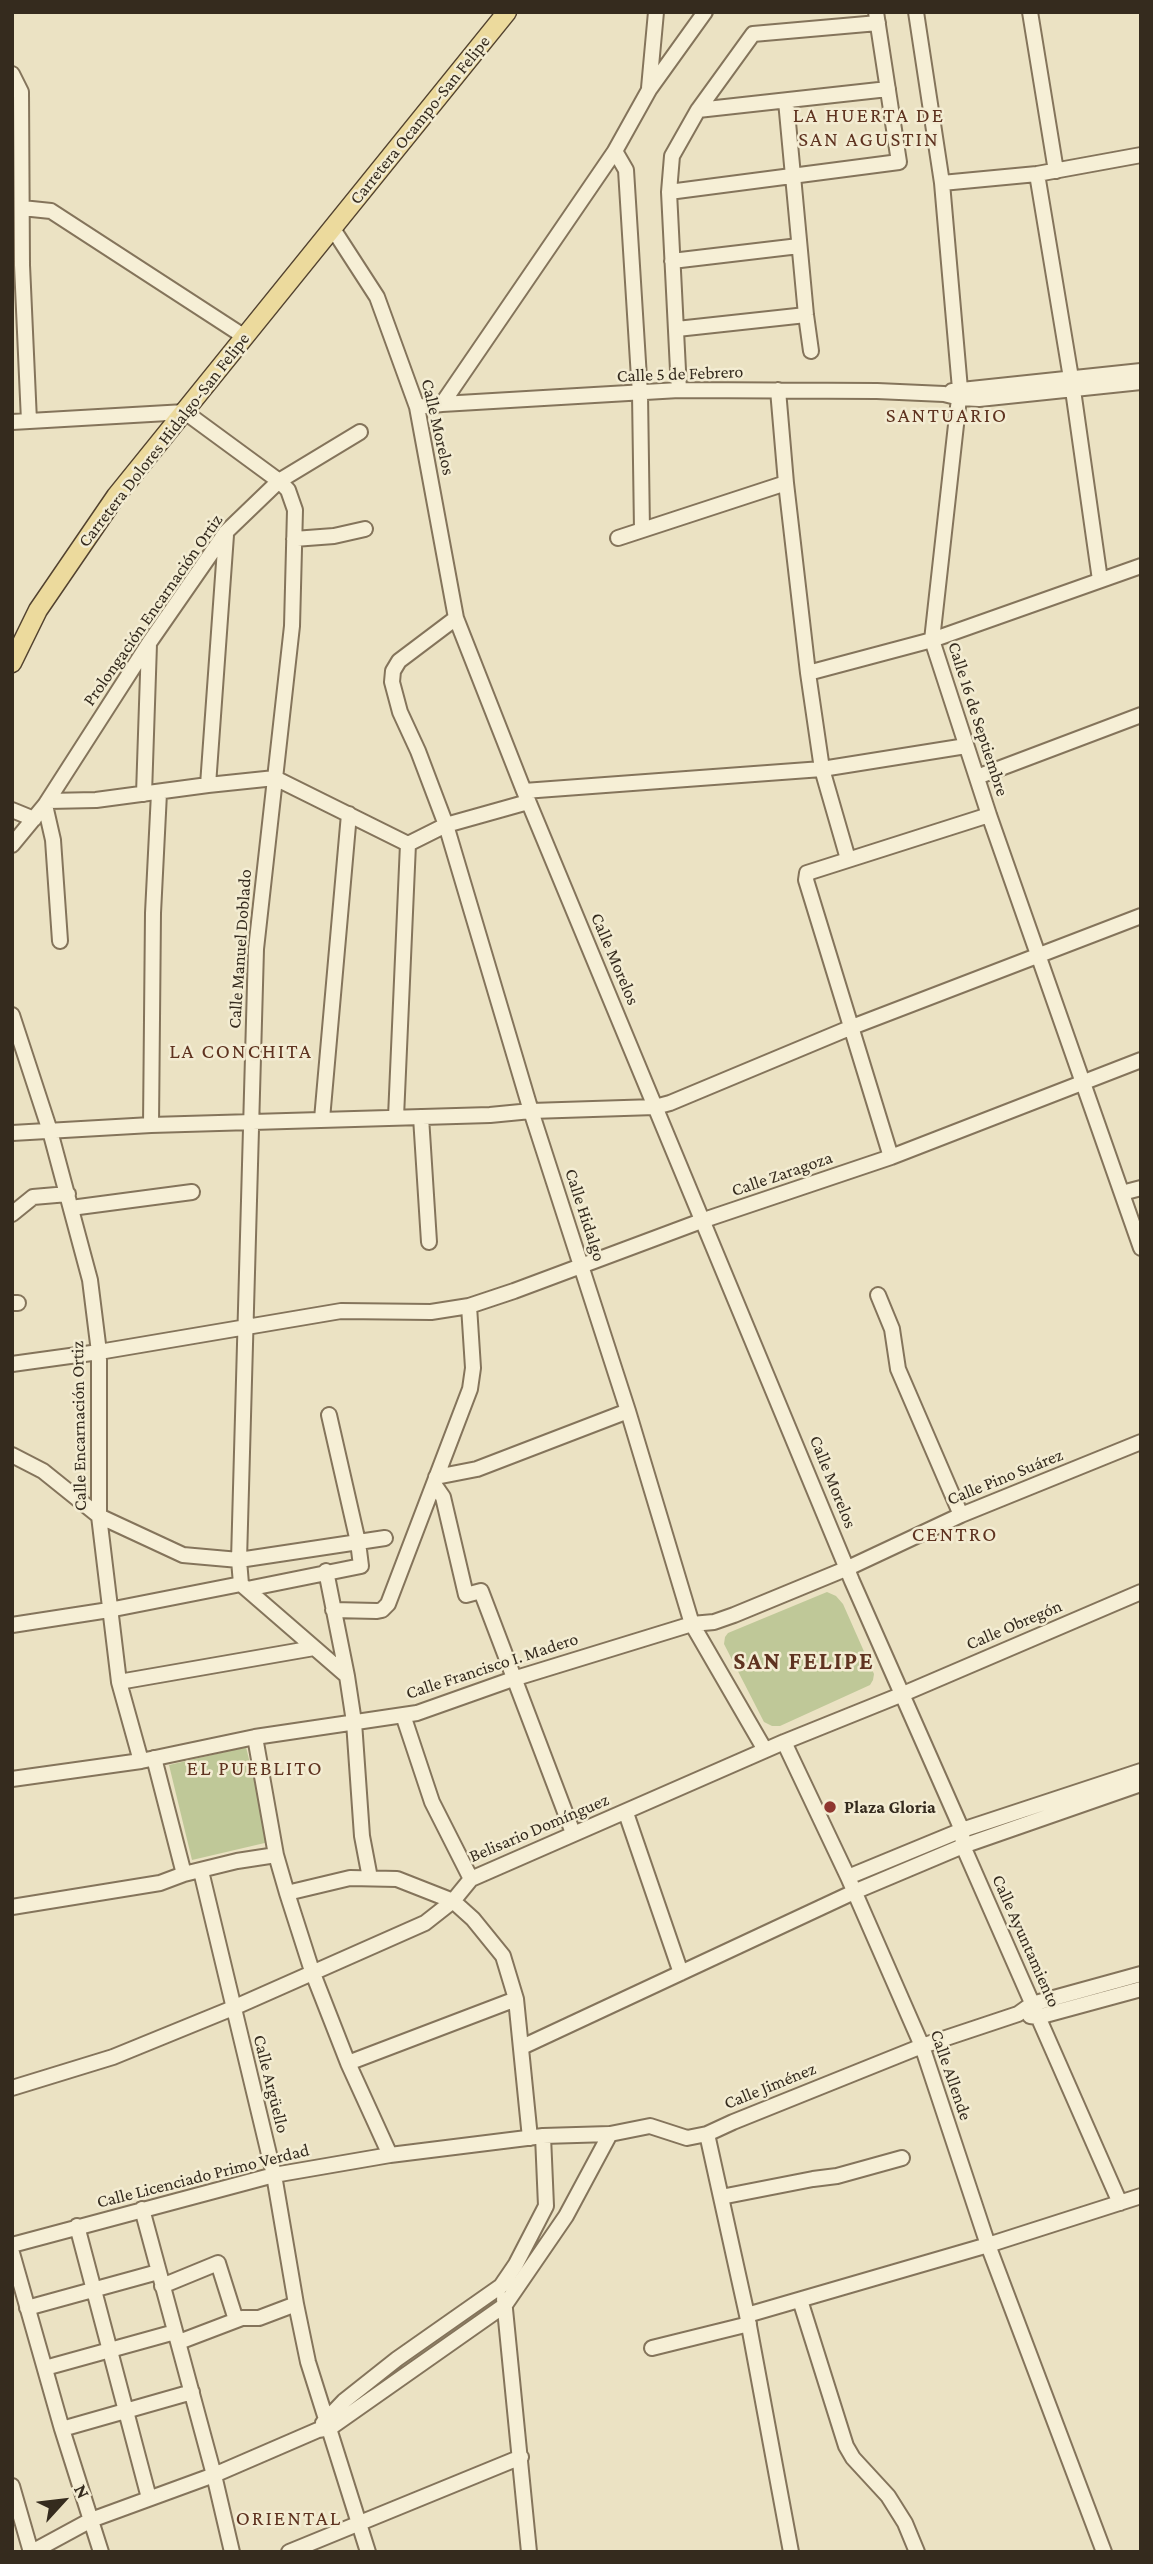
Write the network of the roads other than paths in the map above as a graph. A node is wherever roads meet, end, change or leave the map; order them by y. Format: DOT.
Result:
graph roads {
  1 [pos="507,12"];
  2 [pos="656,12"];
  3 [pos="705,12"];
  4 [pos="916,12"];
  5 [pos="1030,12"];
  6 [pos="877,17"];
  7 [pos="12,74"];
  8 [pos="888,89"];
  9 [pos="649,90"];
  10 [pos="786,101"];
  11 [pos="698,110"];
  12 [pos="615,151"];
  13 [pos="1141,155"];
  14 [pos="1056,171"];
  15 [pos="1037,174"];
  16 [pos="792,176"];
  17 [pos="942,183"];
  18 [pos="669,192"];
  19 [pos="22,208"];
  20 [pos="333,229"];
  21 [pos="799,246"];
  22 [pos="672,261"];
  23 [pos="806,315"];
  24 [pos="677,329"];
  25 [pos="245,337"];
  26 [pos="811,351"];
  27 [pos="1141,372"];
  28 [pos="1141,382"];
  29 [pos="1072,385"];
  30 [pos="679,390"];
  31 [pos="778,390"];
  32 [pos="640,394"];
  33 [pos="960,394"];
  34 [pos="442,404"];
  35 [pos="418,407"];
  36 [pos="186,412"];
  37 [pos="29,421"];
  38 [pos="12,422"];
  39 [pos="360,432"];
  40 [pos="279,481"];
  41 [pos="786,483"];
  42 [pos="365,529"];
  43 [pos="642,530"];
  44 [pos="226,532"];
  45 [pos="618,538"];
  46 [pos="294,539"];
  47 [pos="1141,566"];
  48 [pos="1100,580"];
  49 [pos="456,618"];
  50 [pos="932,640"];
  51 [pos="149,643"];
  52 [pos="12,663"];
  53 [pos="808,673"];
  54 [pos="1141,715"];
  55 [pos="967,746"];
  56 [pos="822,769"];
  57 [pos="977,777"];
  58 [pos="275,778"];
  59 [pos="208,785"];
  60 [pos="151,793"];
  61 [pos="526,796"];
  62 [pos="47,803"];
  63 [pos="12,810"];
  64 [pos="349,814"];
  65 [pos="989,815"];
  66 [pos="34,819"];
  67 [pos="443,827"];
  68 [pos="410,842"];
  69 [pos="12,845"];
  70 [pos="848,859"];
  71 [pos="1141,916"];
  72 [pos="61,941"];
  73 [pos="1039,955"];
  74 [pos="12,1015"];
  75 [pos="852,1027"];
  76 [pos="1141,1060"];
  77 [pos="1083,1082"];
  78 [pos="655,1107"];
  79 [pos="531,1111"];
  80 [pos="422,1117"];
  81 [pos="396,1118"];
  82 [pos="322,1119"];
  83 [pos="250,1121"];
  84 [pos="151,1125"];
  85 [pos="50,1131"];
  86 [pos="12,1133"];
  87 [pos="891,1157"];
  88 [pos="1141,1188"];
  89 [pos="192,1192"];
  90 [pos="1122,1193"];
  91 [pos="70,1201"];
  92 [pos="12,1214"];
  93 [pos="705,1220"];
  94 [pos="429,1242"];
  95 [pos="1141,1248"];
  96 [pos="581,1266"];
  97 [pos="878,1295"];
  98 [pos="466,1306"];
  99 [pos="245,1327"];
  100 [pos="99,1352"];
  101 [pos="12,1363"];
  102 [pos="628,1411"];
  103 [pos="329,1415"];
  104 [pos="1141,1442"];
  105 [pos="12,1455"];
  106 [pos="435,1481"];
  107 [pos="99,1516"];
  108 [pos="961,1516"];
  109 [pos="385,1538"];
  110 [pos="358,1542"];
  111 [pos="239,1560"];
  112 [pos="848,1568"];
  113 [pos="326,1572"];
  114 [pos="244,1586"];
  115 [pos="1141,1592"];
  116 [pos="110,1610"];
  117 [pos="333,1610"];
  118 [pos="692,1624"];
  119 [pos="12,1625"];
  120 [pos="314,1648"];
  121 [pos="347,1676"];
  122 [pos="513,1679"];
  123 [pos="119,1682"];
  124 [pos="903,1694"];
  125 [pos="403,1715"];
  126 [pos="354,1722"];
  127 [pos="255,1737"];
  128 [pos="784,1742"];
  129 [pos="765,1751"];
  130 [pos="147,1759"];
  131 [pos="1141,1771"];
  132 [pos="12,1779"];
  133 [pos="1141,1784"];
  134 [pos="1104,1790"];
  135 [pos="1081,1798"];
  136 [pos="626,1813"];
  137 [pos="962,1830"];
  138 [pos="573,1833"];
  139 [pos="963,1846"];
  140 [pos="276,1855"];
  141 [pos="201,1871"];
  142 [pos="184,1874"];
  143 [pos="848,1877"];
  144 [pos="370,1878"];
  145 [pos="471,1879"];
  146 [pos="854,1892"];
  147 [pos="287,1893"];
  148 [pos="453,1901"];
  149 [pos="12,1907"];
  150 [pos="312,1971"];
  151 [pos="681,1973"];
  152 [pos="1140,1982"];
  153 [pos="516,1999"];
  154 [pos="233,2008"];
  155 [pos="1035,2010"];
  156 [pos="922,2046"];
  157 [pos="522,2047"];
  158 [pos="348,2063"];
  159 [pos="12,2088"];
  160 [pos="610,2134"];
  161 [pos="707,2134"];
  162 [pos="537,2137"];
  163 [pos="390,2155"];
  164 [pos="902,2158"];
  165 [pos="274,2175"];
  166 [pos="1141,2196"];
  167 [pos="721,2197"];
  168 [pos="1120,2203"];
  169 [pos="142,2209"];
  170 [pos="77,2226"];
  171 [pos="12,2245"];
  172 [pos="988,2245"];
  173 [pos="12,2253"];
  174 [pos="160,2279"];
  175 [pos="501,2286"];
  176 [pos="94,2289"];
  177 [pos="800,2300"];
  178 [pos="296,2304"];
  179 [pos="505,2305"];
  180 [pos="27,2308"];
  181 [pos="236,2320"];
  182 [pos="748,2320"];
  183 [pos="177,2337"];
  184 [pos="110,2348"];
  185 [pos="652,2348"];
  186 [pos="45,2368"];
  187 [pos="192,2392"];
  188 [pos="126,2410"];
  189 [pos="325,2426"];
  190 [pos="62,2429"];
  191 [pos="521,2457"];
  192 [pos="214,2475"];
  193 [pos="12,2486"];
  194 [pos="149,2498"];
  195 [pos="91,2520"];
  196 [pos="360,2523"];
  197 [pos="32,2552"];
  198 [pos="101,2552"];
  199 [pos="232,2552"];
  200 [pos="289,2552"];
  201 [pos="368,2552"];
  202 [pos="529,2552"];
  203 [pos="792,2552"];
  204 [pos="917,2552"];
  205 [pos="1104,2552"];
  1 -- 20 [label="main road, Carretera Ocampo-San Felipe"];
  2 -- 9 [label="street"];
  3 -- 9 [label="street"];
  4 -- 17 [label="street, Calle 16 de Septiembre"];
  5 -- 14 [label="street"];
  6 -- 8 [label="street"];
  6 -- 11 [label="street"];
  7 -- 19 [label="street"];
  8 -- 10 [label="street"];
  8 -- 16 [label="street"];
  9 -- 12 [label="street"];
  10 -- 11 [label="street"];
  10 -- 16 [label="street"];
  11 -- 18 [label="street"];
  12 -- 32 [label="street"];
  12 -- 34 [label="street"];
  13 -- 14 [label="street"];
  14 -- 15 [label="street"];
  15 -- 17 [label="street"];
  15 -- 29 [label="street"];
  16 -- 18 [label="street"];
  16 -- 21 [label="street"];
  17 -- 33 [label="street, Calle 16 de Septiembre"];
  18 -- 22 [label="street"];
  19 -- 25 [label="street"];
  19 -- 37 [label="street"];
  20 -- 25 [label="main road, Carretera Dolores Hidalgo-San Felipe"];
  20 -- 35 [label="street, Calle Morelos"];
  21 -- 22 [label="street"];
  21 -- 23 [label="street"];
  22 -- 24 [label="street"];
  23 -- 24 [label="street"];
  23 -- 26 [label="street"];
  24 -- 30 [label="street"];
  25 -- 36 [label="main road, Carretera Dolores Hidalgo-San Felipe"];
  27 -- 29 [label="street, Calle 5 de Febrero"];
  28 -- 29 [label="street, Calle 5 de Febrero"];
  29 -- 33 [label="street, Calle 5 de Febrero"];
  29 -- 48 [label="street"];
  30 -- 31 [label="street, Calle 5 de Febrero"];
  30 -- 32 [label="street, Calle 5 de Febrero"];
  31 -- 33 [label="street, Calle 5 de Febrero"];
  31 -- 41 [label="street"];
  32 -- 34 [label="street, Calle 5 de Febrero"];
  32 -- 43 [label="street"];
  33 -- 50 [label="street, Calle 16 de Septiembre"];
  34 -- 35 [label="street, Calle 5 de Febrero"];
  35 -- 49 [label="street, Calle Morelos"];
  36 -- 37 [label="street"];
  36 -- 40 [label="street, Calle Manuel Doblado"];
  36 -- 52 [label="main road, Carretera Dolores Hidalgo-San Felipe"];
  37 -- 38 [label="street"];
  39 -- 40 [label="street, Prolongación Encarnación Ortiz"];
  40 -- 44 [label="street, Prolongación Encarnación Ortiz"];
  40 -- 46 [label="street, Calle Manuel Doblado"];
  41 -- 43 [label="street"];
  41 -- 53 [label="street"];
  42 -- 46 [label="street"];
  43 -- 45 [label="street"];
  44 -- 51 [label="street, Prolongación Encarnación Ortiz"];
  44 -- 59 [label="street"];
  46 -- 58 [label="street, Calle Manuel Doblado"];
  47 -- 48 [label="street"];
  48 -- 50 [label="street"];
  49 -- 61 [label="street, Calle Morelos"];
  49 -- 67 [label="street, Calle Hidalgo"];
  50 -- 53 [label="street"];
  50 -- 55 [label="street, Calle 16 de Septiembre"];
  51 -- 60 [label="street"];
  51 -- 62 [label="street, Prolongación Encarnación Ortiz"];
  53 -- 56 [label="street"];
  54 -- 57 [label="street"];
  55 -- 56 [label="street"];
  55 -- 57 [label="street, Calle 16 de Septiembre"];
  56 -- 61 [label="street"];
  56 -- 70 [label="street"];
  57 -- 65 [label="street, Calle 16 de Septiembre"];
  58 -- 59 [label="street"];
  58 -- 64 [label="street"];
  58 -- 83 [label="street, Calle Manuel Doblado"];
  59 -- 60 [label="street"];
  60 -- 62 [label="street"];
  60 -- 84 [label="street"];
  61 -- 67 [label="street"];
  61 -- 78 [label="street, Calle Morelos"];
  62 -- 66 [label="street, Prolongación Encarnación Ortiz"];
  62 -- 72 [label="street"];
  63 -- 66 [label="street"];
  64 -- 68 [label="street"];
  64 -- 82 [label="street"];
  65 -- 70 [label="street"];
  65 -- 73 [label="street, Calle 16 de Septiembre"];
  66 -- 69 [label="street, Prolongación Encarnación Ortiz"];
  67 -- 68 [label="street"];
  67 -- 79 [label="street, Calle Hidalgo"];
  68 -- 81 [label="street"];
  70 -- 75 [label="street"];
  71 -- 73 [label="street"];
  73 -- 75 [label="street"];
  73 -- 77 [label="street, Calle 16 de Septiembre"];
  74 -- 85 [label="street, Calle Encarnación Ortiz"];
  75 -- 78 [label="street"];
  75 -- 87 [label="street"];
  76 -- 77 [label="street, Calle Zaragoza"];
  77 -- 87 [label="street, Calle Zaragoza"];
  77 -- 90 [label="street, Calle 16 de Septiembre"];
  78 -- 79 [label="street"];
  78 -- 93 [label="street, Calle Morelos"];
  79 -- 80 [label="street"];
  79 -- 96 [label="street, Calle Hidalgo"];
  80 -- 81 [label="street"];
  80 -- 94 [label="street"];
  81 -- 82 [label="street"];
  82 -- 83 [label="street"];
  83 -- 84 [label="street"];
  83 -- 99 [label="street, Calle Manuel Doblado"];
  84 -- 85 [label="street"];
  85 -- 86 [label="street"];
  85 -- 91 [label="street, Calle Encarnación Ortiz"];
  87 -- 93 [label="street, Calle Zaragoza"];
  88 -- 90 [label="street"];
  89 -- 91 [label="street"];
  90 -- 95 [label="street, Calle 16 de Septiembre"];
  91 -- 92 [label="street"];
  91 -- 100 [label="street, Calle Encarnación Ortiz"];
  93 -- 96 [label="street, Calle Zaragoza"];
  93 -- 112 [label="street, Calle Morelos"];
  96 -- 98 [label="street, Calle Zaragoza"];
  96 -- 102 [label="street, Calle Hidalgo"];
  97 -- 108 [label="street"];
  98 -- 99 [label="street, Calle Zaragoza"];
  98 -- 106 [label="street"];
  99 -- 100 [label="street, Calle Zaragoza"];
  99 -- 111 [label="street, Calle Manuel Doblado"];
  100 -- 101 [label="street, Calle Zaragoza"];
  100 -- 107 [label="street, Calle Encarnación Ortiz"];
  102 -- 106 [label="street"];
  102 -- 118 [label="street, Calle Hidalgo"];
  103 -- 110 [label="street"];
  104 -- 108 [label="street, Calle Pino Suárez"];
  105 -- 107 [label="street"];
  106 -- 117 [label="street"];
  106 -- 122 [label="street"];
  107 -- 111 [label="street"];
  107 -- 116 [label="street, Calle Encarnación Ortiz"];
  108 -- 112 [label="street, Calle Pino Suárez"];
  109 -- 110 [label="street"];
  110 -- 111 [label="street"];
  110 -- 113 [label="street"];
  111 -- 114 [label="street, Calle Manuel Doblado"];
  112 -- 118 [label="street, Calle Francisco I. Madero"];
  112 -- 124 [label="street, Calle Morelos"];
  113 -- 114 [label="street"];
  113 -- 117 [label="street"];
  114 -- 116 [label="street"];
  114 -- 120 [label="street"];
  115 -- 124 [label="street, Calle Obregón"];
  116 -- 119 [label="street"];
  116 -- 123 [label="street, Calle Encarnación Ortiz"];
  117 -- 121 [label="street"];
  118 -- 122 [label="street, Calle Francisco I. Madero"];
  118 -- 129 [label="street, Calle Hidalgo"];
  120 -- 121 [label="street"];
  120 -- 123 [label="street"];
  121 -- 126 [label="street"];
  122 -- 125 [label="street, Calle Francisco I. Madero"];
  122 -- 138 [label="street"];
  123 -- 130 [label="street, Calle Encarnación Ortiz"];
  124 -- 128 [label="street"];
  124 -- 137 [label="street, Calle Ayuntamiento"];
  125 -- 126 [label="street, Calle Francisco I. Madero"];
  125 -- 145 [label="street, Belisario Domínguez"];
  126 -- 127 [label="street, Calle Francisco I. Madero"];
  126 -- 144 [label="street"];
  127 -- 130 [label="street, Calle Francisco I. Madero"];
  127 -- 140 [label="street"];
  128 -- 129 [label="street, Belisario Domínguez"];
  128 -- 143 [label="street, Calle Allende"];
  129 -- 136 [label="street, Belisario Domínguez"];
  130 -- 132 [label="street, Calle Francisco I. Madero"];
  130 -- 142 [label="street, Calle Encarnación Ortiz"];
  131 -- 134 [label="street"];
  133 -- 134 [label="street"];
  134 -- 135 [label="street"];
  135 -- 137 [label="street"];
  135 -- 139 [label="street"];
  136 -- 138 [label="street, Belisario Domínguez"];
  136 -- 151 [label="street"];
  137 -- 139 [label="street, Calle Ayuntamiento"];
  137 -- 143 [label="street"];
  138 -- 145 [label="street, Belisario Domínguez"];
  139 -- 146 [label="street"];
  139 -- 155 [label="street, Calle Ayuntamiento"];
  140 -- 141 [label="street"];
  140 -- 147 [label="street"];
  141 -- 142 [label="street"];
  141 -- 154 [label="street, Calle Argüello"];
  142 -- 149 [label="street"];
  143 -- 146 [label="street, Calle Allende"];
  144 -- 147 [label="street"];
  144 -- 148 [label="street"];
  145 -- 148 [label="street"];
  146 -- 151 [label="street"];
  146 -- 156 [label="street, Calle Allende"];
  147 -- 150 [label="street"];
  148 -- 150 [label="street"];
  148 -- 153 [label="street"];
  150 -- 154 [label="street"];
  150 -- 158 [label="street"];
  151 -- 157 [label="street"];
  152 -- 155 [label="street, Calle Jiménez"];
  153 -- 157 [label="street"];
  153 -- 158 [label="street"];
  154 -- 159 [label="street"];
  154 -- 165 [label="street, Calle Argüello"];
  155 -- 156 [label="street, Calle Jiménez"];
  155 -- 168 [label="street, Calle Ayuntamiento"];
  156 -- 161 [label="street, Calle Jiménez"];
  156 -- 172 [label="street, Calle Allende"];
  157 -- 162 [label="street"];
  158 -- 163 [label="street"];
  160 -- 161 [label="street, Calle Jiménez"];
  160 -- 162 [label="street, Calle Jiménez"];
  160 -- 179 [label="street"];
  161 -- 167 [label="street"];
  162 -- 163 [label="street, Calle Licenciado Primo Verdad"];
  162 -- 175 [label="street"];
  163 -- 165 [label="street, Calle Licenciado Primo Verdad"];
  164 -- 167 [label="street"];
  165 -- 169 [label="street, Calle Licenciado Primo Verdad"];
  165 -- 178 [label="street, Calle Argüello"];
  166 -- 168 [label="street"];
  167 -- 182 [label="street"];
  168 -- 172 [label="street"];
  169 -- 170 [label="street, Calle Licenciado Primo Verdad"];
  169 -- 174 [label="street"];
  170 -- 171 [label="street, Calle Licenciado Primo Verdad"];
  170 -- 176 [label="street"];
  172 -- 177 [label="street"];
  172 -- 205 [label="street, Calle Allende"];
  173 -- 180 [label="street"];
  174 -- 176 [label="street"];
  174 -- 181 [label="street"];
  174 -- 183 [label="street"];
  175 -- 179 [label="street"];
  175 -- 189 [label="street"];
  176 -- 180 [label="street"];
  176 -- 184 [label="street"];
  177 -- 182 [label="street"];
  177 -- 204 [label="street"];
  178 -- 181 [label="street"];
  178 -- 189 [label="street, Calle Argüello"];
  179 -- 189 [label="street"];
  179 -- 191 [label="street"];
  180 -- 186 [label="street"];
  181 -- 183 [label="street"];
  182 -- 185 [label="street"];
  182 -- 203 [label="street"];
  183 -- 184 [label="street"];
  183 -- 187 [label="street"];
  184 -- 186 [label="street"];
  184 -- 188 [label="street"];
  186 -- 190 [label="street"];
  187 -- 188 [label="street"];
  187 -- 192 [label="street"];
  188 -- 190 [label="street"];
  188 -- 194 [label="street"];
  189 -- 192 [label="street"];
  189 -- 196 [label="street, Calle Argüello"];
  190 -- 195 [label="street"];
  191 -- 196 [label="street"];
  191 -- 202 [label="street"];
  192 -- 194 [label="street"];
  192 -- 199 [label="street"];
  193 -- 197 [label="street"];
  194 -- 195 [label="street"];
  195 -- 197 [label="street"];
  195 -- 198 [label="street"];
  196 -- 200 [label="street"];
  196 -- 201 [label="street, Calle Argüello"];
}
